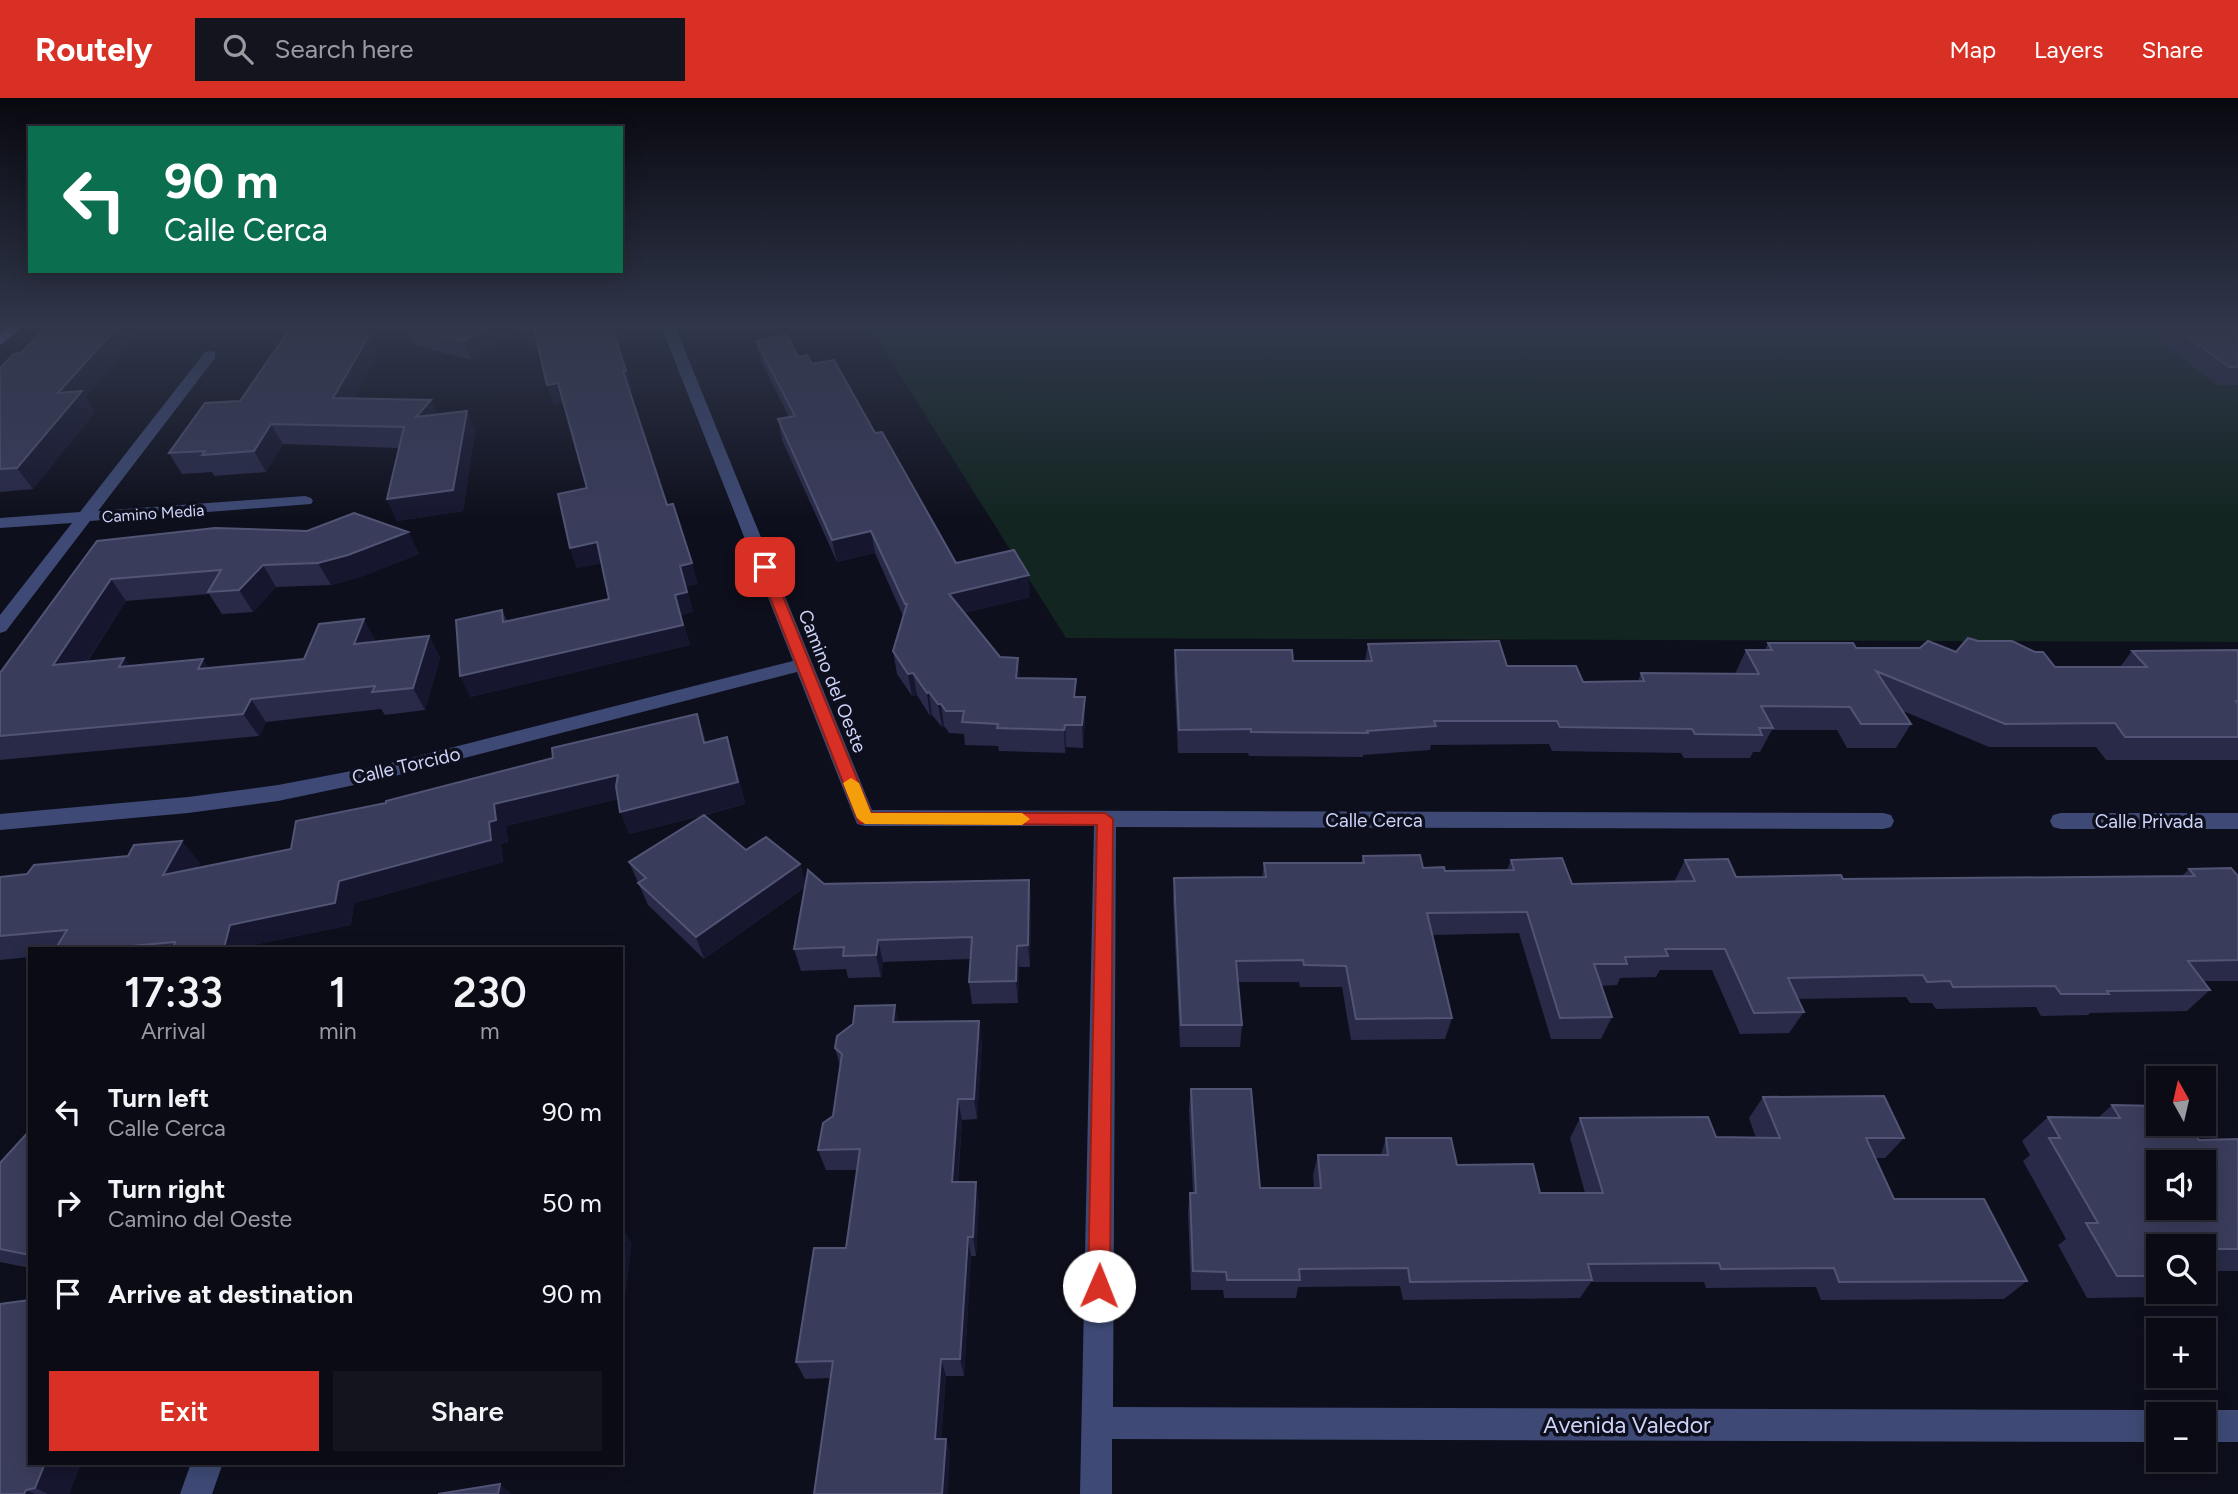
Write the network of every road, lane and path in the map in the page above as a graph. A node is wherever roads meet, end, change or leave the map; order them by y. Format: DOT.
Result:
graph roads {
  1 [pos="181,391"];
  2 [pos="694,391"];
  3 [pos="305,502"];
  4 [pos="84,518"];
  5 [pos="0,523"];
  6 [pos="0,626"];
  7 [pos="803,664"];
  8 [pos="865,818"];
  9 [pos="1105,819"];
  10 [pos="1883,821"];
  11 [pos="2061,821"];
  12 [pos="2238,821"];
  13 [pos="0,822"];
  14 [pos="1097,1423"];
  15 [pos="2146,1426"];
  16 [pos="2216,1426"];
  17 [pos="2238,1426"];
  18 [pos="206,1465"];
  19 [pos="196,1494"];
  20 [pos="1096,1494"];
  1 -- 4 [label="street"];
  2 -- 7 [label="street, Camino del Oeste"];
  3 -- 4 [label="street, Camino Media"];
  4 -- 5 [label="street, Camino Media"];
  4 -- 6 [label="street"];
  7 -- 8 [label="street, Camino del Oeste"];
  7 -- 13 [label="street, Calle Torcido"];
  8 -- 9 [label="street, Calle Cerca"];
  9 -- 10 [label="street, Calle Cerca"];
  9 -- 14 [label="street"];
  11 -- 12 [label="street, Calle Privada"];
  14 -- 15 [label="street, Avenida Valedor"];
  14 -- 20 [label="street"];
  16 -- 17 [label="street"];
  18 -- 19 [label="street"];
}
